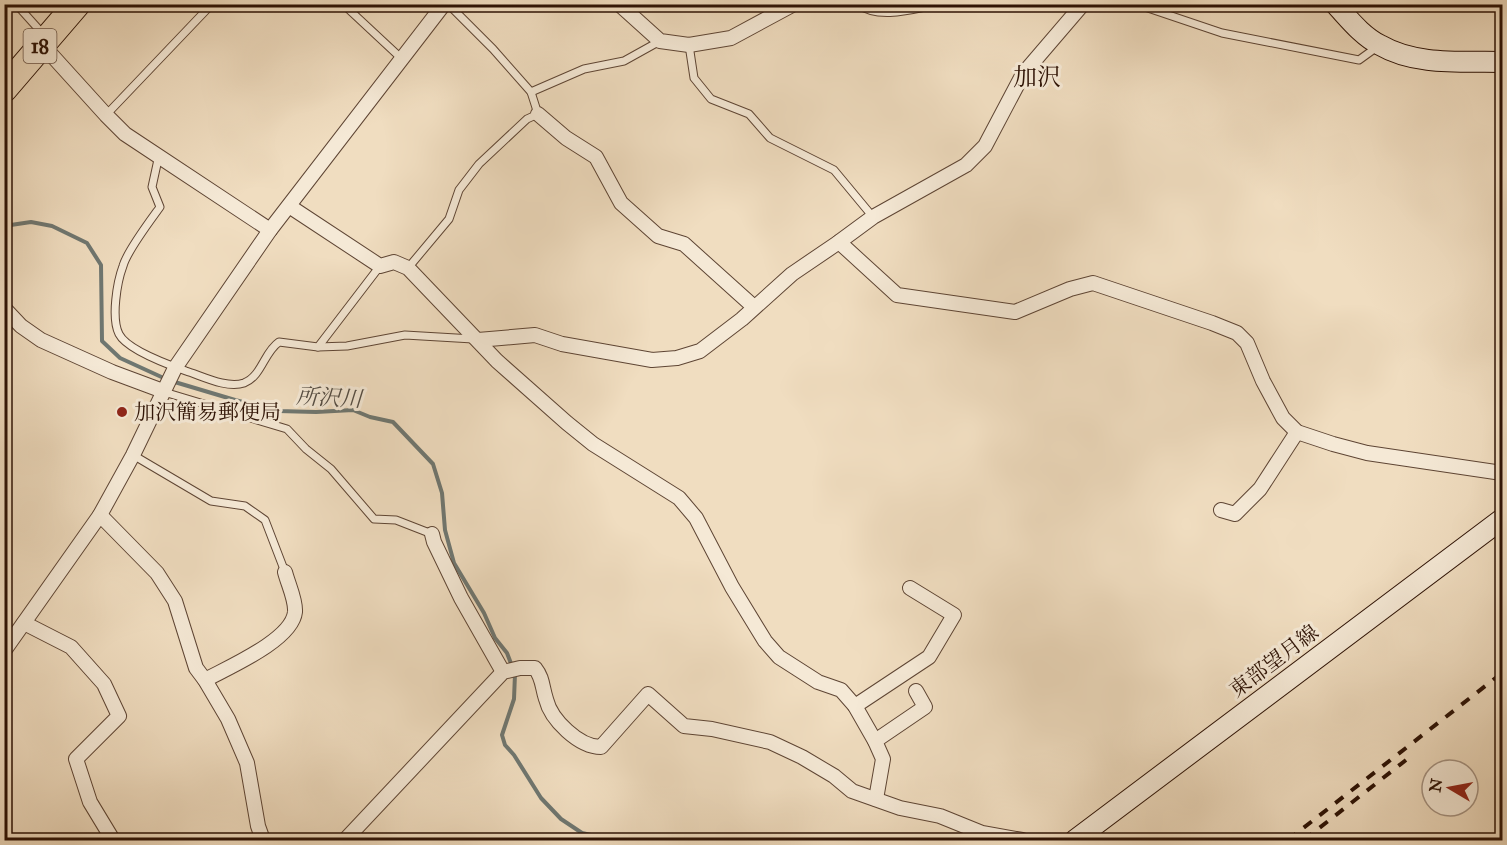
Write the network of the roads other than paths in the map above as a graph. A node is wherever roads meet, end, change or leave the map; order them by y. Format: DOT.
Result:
graph roads {
  1 [pos="16,4"];
  2 [pos="77,4"];
  3 [pos="212,4"];
  4 [pos="343,4"];
  5 [pos="446,4"];
  6 [pos="619,4"];
  7 [pos="794,4"];
  8 [pos="858,4"];
  9 [pos="941,4"];
  10 [pos="1083,4"];
  11 [pos="1136,4"];
  12 [pos="1335,4"];
  13 [pos="47,38"];
  14 [pos="660,41"];
  15 [pos="689,45"];
  16 [pos="1379,45"];
  17 [pos="402,59"];
  18 [pos="1503,62"];
  19 [pos="4,89"];
  20 [pos="531,92"];
  21 [pos="538,114"];
  22 [pos="106,115"];
  23 [pos="159,155"];
  24 [pos="289,206"];
  25 [pos="873,217"];
  26 [pos="270,230"];
  27 [pos="839,242"];
  28 [pos="380,266"];
  29 [pos="408,268"];
  30 [pos="754,307"];
  31 [pos="4,308"];
  32 [pos="478,340"];
  33 [pos="318,346"];
  34 [pos="175,368"];
  35 [pos="163,391"];
  36 [pos="1297,432"];
  37 [pos="133,455"];
  38 [pos="1503,473"];
  39 [pos="1221,510"];
  40 [pos="100,515"];
  41 [pos="1503,519"];
  42 [pos="432,534"];
  43 [pos="285,572"];
  44 [pos="910,588"];
  45 [pos="24,623"];
  46 [pos="4,651"];
  47 [pos="503,672"];
  48 [pos="205,680"];
  49 [pos="916,691"];
  50 [pos="855,706"];
  51 [pos="875,741"];
  52 [pos="876,799"];
  53 [pos="113,840"];
  54 [pos="263,840"];
  55 [pos="345,840"];
  56 [pos="1022,840"];
  57 [pos="1075,840"];
  1 -- 13 [label="lane"];
  2 -- 13 [label="highway, 18"];
  3 -- 22 [label="lane"];
  4 -- 17 [label="lane"];
  5 -- 17 [label="street"];
  5 -- 20 [label="lane"];
  6 -- 14 [label="street"];
  7 -- 15 [label="street"];
  8 -- 9 [label="lane"];
  10 -- 25 [label="street"];
  11 -- 16 [label="lane"];
  12 -- 16 [label="main road"];
  13 -- 19 [label="highway, 18"];
  13 -- 22 [label="street"];
  14 -- 15 [label="street"];
  14 -- 20 [label="lane"];
  15 -- 25 [label="lane"];
  16 -- 18 [label="main road"];
  17 -- 24 [label="street"];
  20 -- 21 [label="lane"];
  21 -- 29 [label="lane"];
  21 -- 30 [label="street"];
  22 -- 23 [label="street"];
  23 -- 26 [label="street"];
  23 -- 34 [label="lane"];
  24 -- 26 [label="street"];
  24 -- 28 [label="street"];
  25 -- 27 [label="street"];
  26 -- 34 [label="street"];
  27 -- 30 [label="street"];
  27 -- 36 [label="street"];
  28 -- 29 [label="street"];
  28 -- 33 [label="lane"];
  29 -- 32 [label="street"];
  30 -- 32 [label="street"];
  31 -- 35 [label="street"];
  32 -- 33 [label="lane"];
  32 -- 50 [label="street"];
  33 -- 34 [label="lane"];
  34 -- 35 [label="street"];
  35 -- 37 [label="street"];
  35 -- 42 [label="lane"];
  36 -- 38 [label="street"];
  36 -- 39 [label="street"];
  37 -- 40 [label="street"];
  37 -- 43 [label="lane"];
  40 -- 45 [label="street"];
  40 -- 48 [label="street"];
  41 -- 57 [label="main road, 東部望月線"];
  42 -- 47 [label="street"];
  43 -- 48 [label="street"];
  44 -- 50 [label="street"];
  45 -- 46 [label="street"];
  45 -- 53 [label="street"];
  47 -- 52 [label="street"];
  47 -- 55 [label="street"];
  48 -- 54 [label="street"];
  49 -- 51 [label="street"];
  50 -- 51 [label="street"];
  51 -- 52 [label="street"];
  52 -- 56 [label="street"];
}
